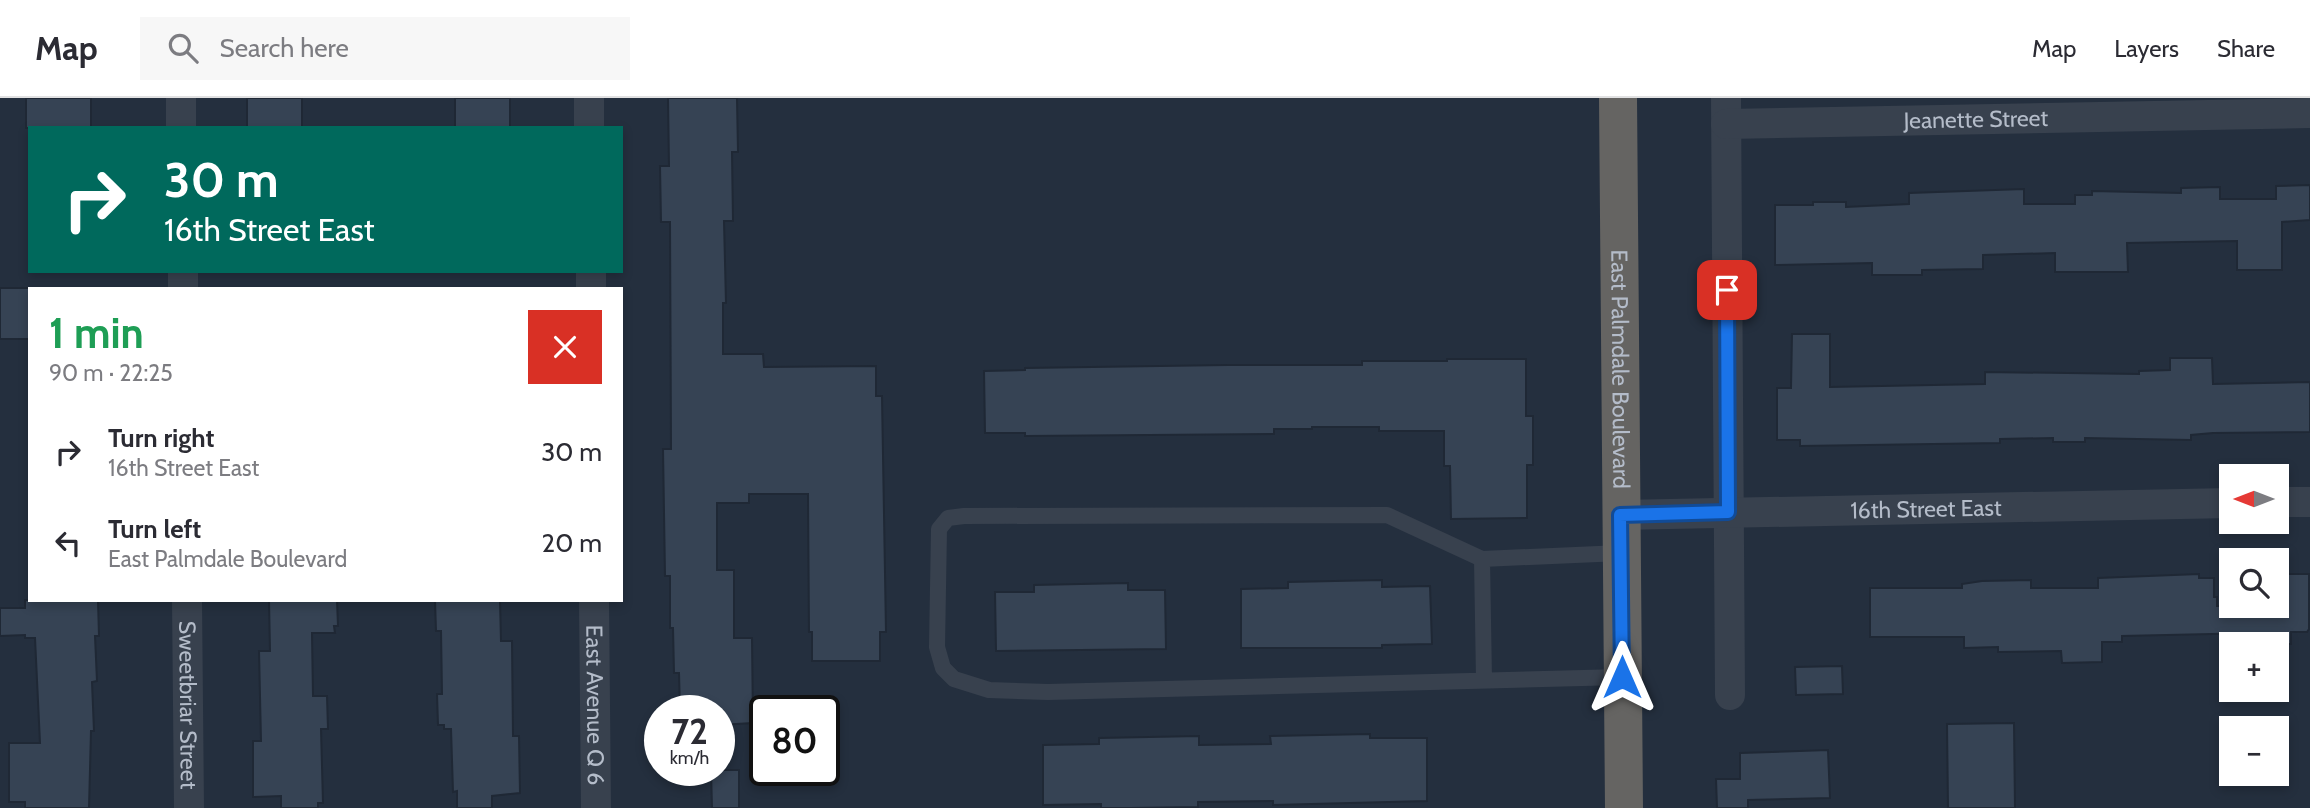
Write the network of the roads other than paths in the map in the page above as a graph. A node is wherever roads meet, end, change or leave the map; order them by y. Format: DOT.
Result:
graph roads {
  1 [pos="181,98"];
  2 [pos="589,98"];
  3 [pos="1618,98"];
  4 [pos="1726,111"];
  5 [pos="2310,113"];
  6 [pos="181,126"];
  7 [pos="589,126"];
  8 [pos="2289,502"];
  9 [pos="2310,502"];
  10 [pos="2219,503"];
  11 [pos="1728,512"];
  12 [pos="1620,515"];
  13 [pos="1621,553"];
  14 [pos="1482,559"];
  15 [pos="187,602"];
  16 [pos="594,602"];
  17 [pos="1622,677"];
  18 [pos="1484,680"];
  19 [pos="1730,695"];
  20 [pos="189,808"];
  21 [pos="596,808"];
  22 [pos="1624,808"];
  1 -- 6 [label="street"];
  2 -- 7 [label="street"];
  3 -- 12 [label="highway, East Palmdale Boulevard"];
  4 -- 5 [label="street, Jeanette Street"];
  4 -- 11 [label="street"];
  8 -- 9 [label="street"];
  10 -- 11 [label="street, 16th Street East"];
  11 -- 12 [label="street, 16th Street East"];
  11 -- 19 [label="street"];
  12 -- 13 [label="highway, East Palmdale Boulevard"];
  13 -- 14 [label="lane"];
  13 -- 17 [label="highway, East Palmdale Boulevard"];
  14 -- 18 [label="lane"];
  14 -- 18 [label="lane"];
  15 -- 20 [label="street, Sweetbriar Street"];
  16 -- 21 [label="street, East Avenue Q 6"];
  17 -- 18 [label="lane"];
  17 -- 22 [label="highway, East Palmdale Boulevard"];
}
